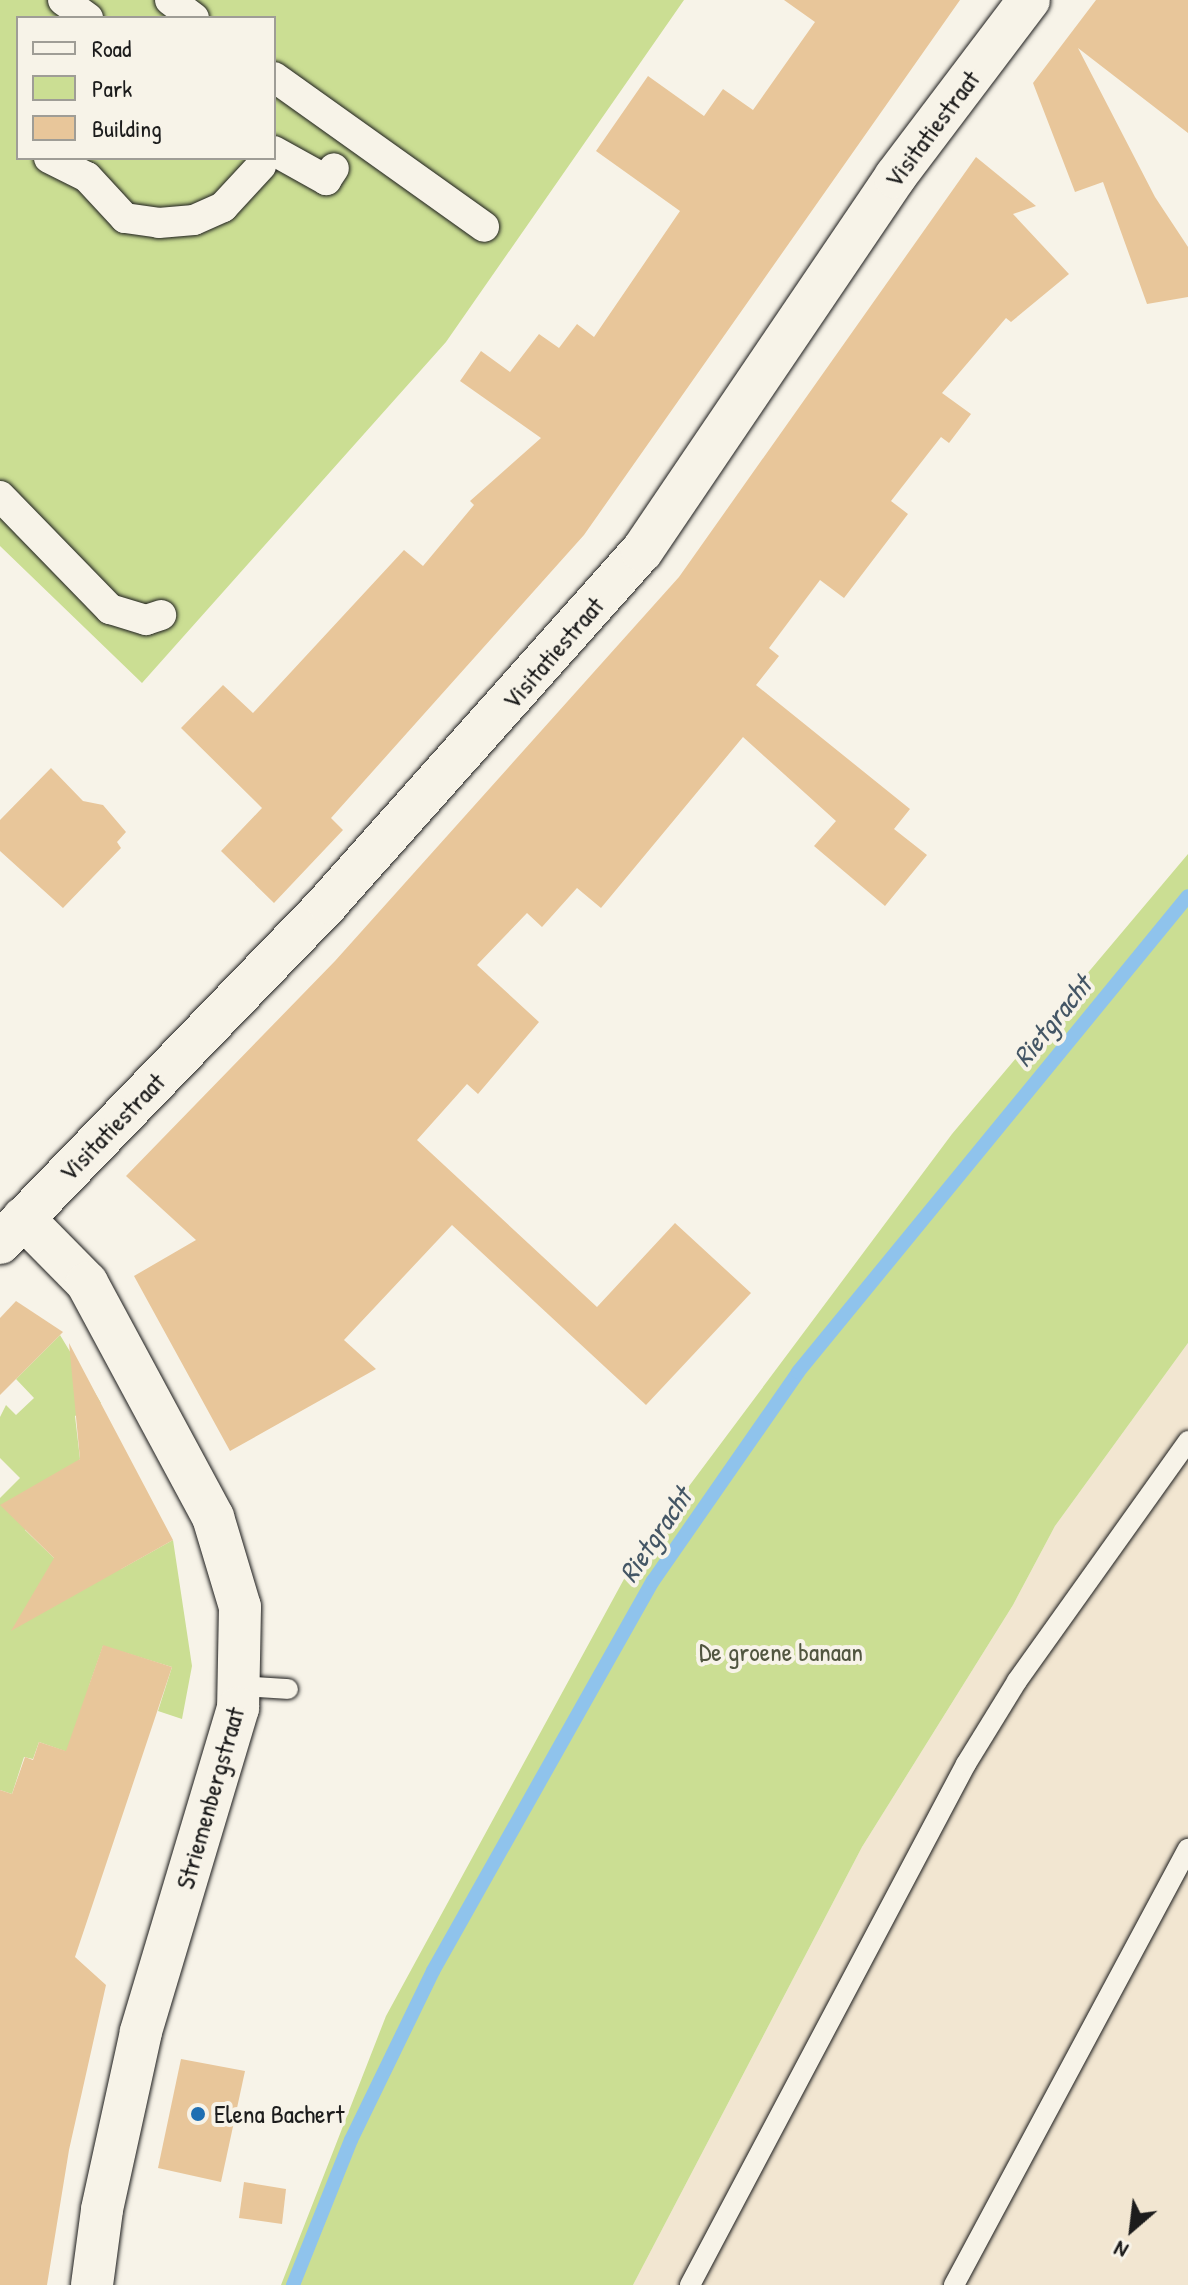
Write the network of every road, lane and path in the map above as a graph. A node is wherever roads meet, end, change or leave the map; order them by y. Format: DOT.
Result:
graph roads {
  1 [pos="170,0"];
  2 [pos="1029,0"];
  3 [pos="191,16"];
  4 [pos="276,79"];
  5 [pos="347,147"];
  6 [pos="53,160"];
  7 [pos="265,160"];
  8 [pos="272,160"];
  9 [pos="484,227"];
  10 [pos="0,496"];
  11 [pos="161,615"];
  12 [pos="12,1231"];
  13 [pos="1188,1441"];
  14 [pos="240,1686"];
  15 [pos="288,1689"];
  16 [pos="1188,1849"];
  17 [pos="92,2285"];
  18 [pos="690,2285"];
  19 [pos="954,2285"];
  1 -- 3 [label="street"];
  2 -- 12 [label="street, Visitatiestraat"];
  4 -- 5 [label="street"];
  5 -- 8 [label="street"];
  5 -- 9 [label="street"];
  6 -- 7 [label="street"];
  10 -- 11 [label="street"];
  12 -- 14 [label="street, Striemenbergstraat"];
  13 -- 18 [label="lane"];
  14 -- 15 [label="lane"];
  14 -- 17 [label="street, Striemenbergstraat"];
  16 -- 19 [label="lane"];
}
